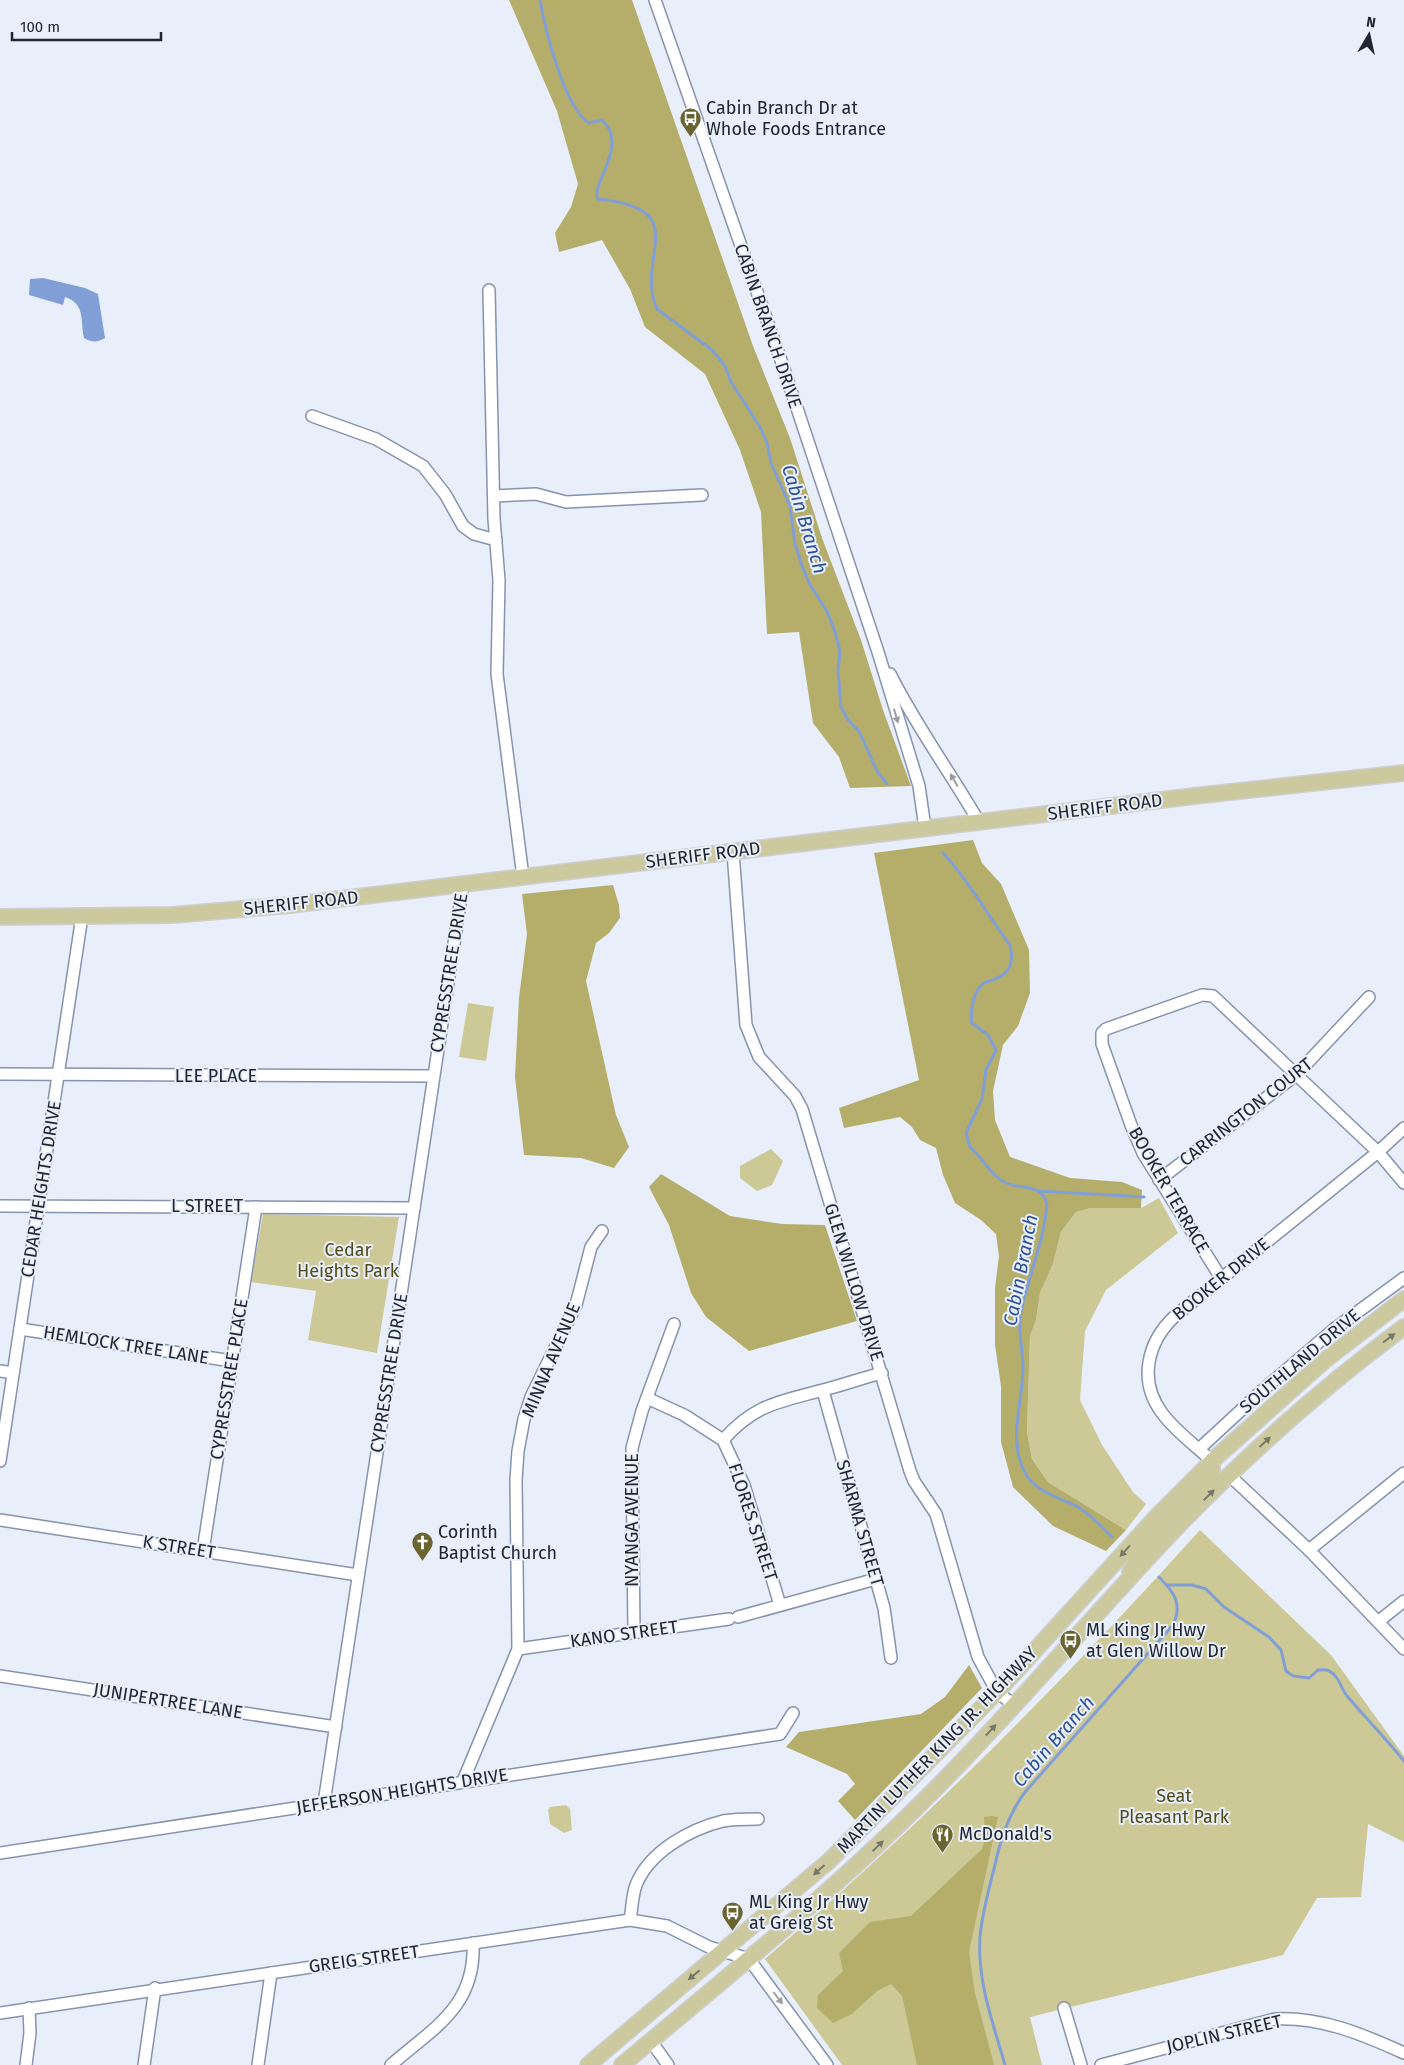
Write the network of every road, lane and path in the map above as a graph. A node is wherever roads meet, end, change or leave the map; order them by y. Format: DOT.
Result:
graph roads {
  1 [pos="655,0"];
  2 [pos="489,290"];
  3 [pos="312,416"];
  4 [pos="702,495"];
  5 [pos="494,496"];
  6 [pos="496,540"];
  7 [pos="878,652"];
  8 [pos="1404,773"];
  9 [pos="979,822"];
  10 [pos="925,828"];
  11 [pos="733,852"];
  12 [pos="522,877"];
  13 [pos="463,884"];
  14 [pos="82,916"];
  15 [pos="0,917"];
  16 [pos="1370,997"];
  17 [pos="0,1074"];
  18 [pos="59,1075"];
  19 [pos="1296,1075"];
  20 [pos="433,1076"];
  21 [pos="1404,1128"];
  22 [pos="1378,1152"];
  23 [pos="1159,1180"];
  24 [pos="1404,1182"];
  25 [pos="0,1206"];
  26 [pos="38,1206"];
  27 [pos="256,1207"];
  28 [pos="414,1208"];
  29 [pos="602,1231"];
  30 [pos="1221,1278"];
  31 [pos="1404,1278"];
  32 [pos="1404,1299"];
  33 [pos="674,1324"];
  34 [pos="1404,1327"];
  35 [pos="20,1329"];
  36 [pos="232,1361"];
  37 [pos="0,1371"];
  38 [pos="13,1373"];
  39 [pos="882,1373"];
  40 [pos="1301,1382"];
  41 [pos="823,1391"];
  42 [pos="648,1398"];
  43 [pos="723,1440"];
  44 [pos="1199,1449"];
  45 [pos="0,1461"];
  46 [pos="1212,1461"];
  47 [pos="1404,1473"];
  48 [pos="1229,1475"];
  49 [pos="0,1520"];
  50 [pos="1309,1550"];
  51 [pos="203,1551"];
  52 [pos="358,1575"];
  53 [pos="876,1579"];
  54 [pos="1128,1581"];
  55 [pos="1404,1601"];
  56 [pos="780,1605"];
  57 [pos="1379,1620"];
  58 [pos="634,1632"];
  59 [pos="1404,1649"];
  60 [pos="518,1650"];
  61 [pos="891,1658"];
  62 [pos="0,1676"];
  63 [pos="997,1692"];
  64 [pos="1014,1705"];
  65 [pos="793,1713"];
  66 [pos="336,1727"];
  67 [pos="462,1781"];
  68 [pos="324,1803"];
  69 [pos="758,1819"];
  70 [pos="0,1853"];
  71 [pos="630,1920"];
  72 [pos="474,1943"];
  73 [pos="722,1951"];
  74 [pos="749,1959"];
  75 [pos="271,1973"];
  76 [pos="155,1988"];
  77 [pos="29,2008"];
  78 [pos="1064,2008"];
  79 [pos="0,2013"];
  80 [pos="651,2041"];
  81 [pos="1404,2053"];
  82 [pos="26,2065"];
  83 [pos="144,2065"];
  84 [pos="258,2065"];
  85 [pos="391,2065"];
  86 [pos="588,2065"];
  87 [pos="622,2065"];
  88 [pos="668,2065"];
  89 [pos="827,2065"];
  90 [pos="1081,2065"];
  91 [pos="1101,2065"];
  1 -- 7 [label="street, CABIN BRANCH DRIVE"];
  2 -- 5 [label="street"];
  3 -- 6 [label="street"];
  4 -- 5 [label="street"];
  5 -- 6 [label="street"];
  6 -- 12 [label="street"];
  9 -- 7 [label="street, CABIN BRANCH DRIVE, one-way"];
  7 -- 10 [label="street, CABIN BRANCH DRIVE, one-way"];
  8 -- 9 [label="main road, SHERIFF ROAD"];
  9 -- 10 [label="main road, SHERIFF ROAD"];
  10 -- 11 [label="main road, SHERIFF ROAD"];
  11 -- 12 [label="main road, SHERIFF ROAD"];
  11 -- 39 [label="street, GLEN WILLOW DRIVE"];
  12 -- 13 [label="main road, SHERIFF ROAD"];
  13 -- 14 [label="main road, SHERIFF ROAD"];
  13 -- 20 [label="street, CYPRESSTREE DRIVE"];
  14 -- 15 [label="main road, SHERIFF ROAD"];
  14 -- 18 [label="street, CEDAR HEIGHTS DRIVE"];
  16 -- 19 [label="street, CARRINGTON COURT"];
  17 -- 18 [label="street, LEE PLACE"];
  18 -- 20 [label="street, LEE PLACE"];
  18 -- 26 [label="street, CEDAR HEIGHTS DRIVE"];
  19 -- 22 [label="street"];
  19 -- 23 [label="street, CARRINGTON COURT"];
  19 -- 23 [label="street, BOOKER TERRACE"];
  20 -- 28 [label="street, CYPRESSTREE DRIVE"];
  21 -- 22 [label="street, BOOKER DRIVE"];
  22 -- 24 [label="street"];
  22 -- 30 [label="street, BOOKER DRIVE"];
  23 -- 30 [label="street, BOOKER TERRACE"];
  25 -- 26 [label="street, L STREET"];
  26 -- 27 [label="street, L STREET"];
  26 -- 35 [label="street, CEDAR HEIGHTS DRIVE"];
  27 -- 28 [label="street, L STREET"];
  27 -- 36 [label="street, CYPRESSTREE PLACE"];
  28 -- 52 [label="street, CYPRESSTREE DRIVE"];
  29 -- 60 [label="street, MINNA AVENUE"];
  30 -- 44 [label="street, BOOKER DRIVE"];
  31 -- 44 [label="street, SOUTHLAND DRIVE"];
  32 -- 40 [label="main road, MARTIN LUTHER KING JR. HIGHWAY"];
  33 -- 42 [label="street, NYANGA AVENUE"];
  48 -- 34 [label="main road, MARTIN LUTHER KING JR. HIGHWAY, one-way"];
  35 -- 36 [label="street, HEMLOCK TREE LANE"];
  35 -- 38 [label="street, CEDAR HEIGHTS DRIVE"];
  36 -- 51 [label="street, CYPRESSTREE PLACE"];
  37 -- 38 [label="street"];
  38 -- 45 [label="street, CEDAR HEIGHTS DRIVE"];
  39 -- 41 [label="street"];
  39 -- 63 [label="street, GLEN WILLOW DRIVE"];
  40 -- 46 [label="main road, MARTIN LUTHER KING JR. HIGHWAY"];
  40 -- 48 [label="main road"];
  41 -- 43 [label="street"];
  41 -- 53 [label="street, SHARMA STREET"];
  42 -- 43 [label="street"];
  42 -- 58 [label="street, NYANGA AVENUE"];
  43 -- 56 [label="street, FLORES STREET"];
  44 -- 46 [label="street, BOOKER DRIVE"];
  46 -- 54 [label="main road"];
  46 -- 63 [label="main road, MARTIN LUTHER KING JR. HIGHWAY, one-way"];
  47 -- 50 [label="street"];
  48 -- 50 [label="street"];
  54 -- 48 [label="main road, MARTIN LUTHER KING JR. HIGHWAY, one-way"];
  49 -- 51 [label="street, K STREET"];
  50 -- 57 [label="street"];
  51 -- 52 [label="street, K STREET"];
  52 -- 66 [label="street, CYPRESSTREE DRIVE"];
  53 -- 56 [label="street, KANO STREET"];
  53 -- 61 [label="street, SHARMA STREET"];
  54 -- 64 [label="main road, MARTIN LUTHER KING JR. HIGHWAY"];
  55 -- 57 [label="street"];
  56 -- 58 [label="street, KANO STREET"];
  57 -- 59 [label="street"];
  58 -- 60 [label="street, KANO STREET"];
  60 -- 67 [label="street, MINNA AVENUE"];
  62 -- 66 [label="street, JUNIPERTREE LANE"];
  63 -- 64 [label="street, GLEN WILLOW DRIVE"];
  63 -- 73 [label="main road, MARTIN LUTHER KING JR. HIGHWAY, one-way"];
  74 -- 64 [label="main road, MARTIN LUTHER KING JR. HIGHWAY, one-way"];
  65 -- 67 [label="street, JEFFERSON HEIGHTS DRIVE"];
  66 -- 68 [label="street, CYPRESSTREE DRIVE"];
  67 -- 68 [label="street, JEFFERSON HEIGHTS DRIVE"];
  68 -- 70 [label="street, JEFFERSON HEIGHTS DRIVE"];
  69 -- 71 [label="street"];
  71 -- 72 [label="street, GREIG STREET"];
  71 -- 73 [label="street, GREIG STREET"];
  72 -- 75 [label="street, GREIG STREET"];
  72 -- 85 [label="street"];
  73 -- 74 [label="street"];
  73 -- 86 [label="main road, MARTIN LUTHER KING JR. HIGHWAY, one-way"];
  74 -- 80 [label="main road, MARTIN LUTHER KING JR. HIGHWAY"];
  74 -- 89 [label="street, one-way"];
  75 -- 76 [label="street, GREIG STREET"];
  75 -- 84 [label="street"];
  76 -- 77 [label="street, GREIG STREET"];
  76 -- 83 [label="street"];
  77 -- 79 [label="street, GREIG STREET"];
  77 -- 82 [label="street"];
  78 -- 90 [label="street"];
  80 -- 87 [label="main road, MARTIN LUTHER KING JR. HIGHWAY"];
  80 -- 88 [label="street"];
  81 -- 91 [label="street, JOPLIN STREET"];
}
